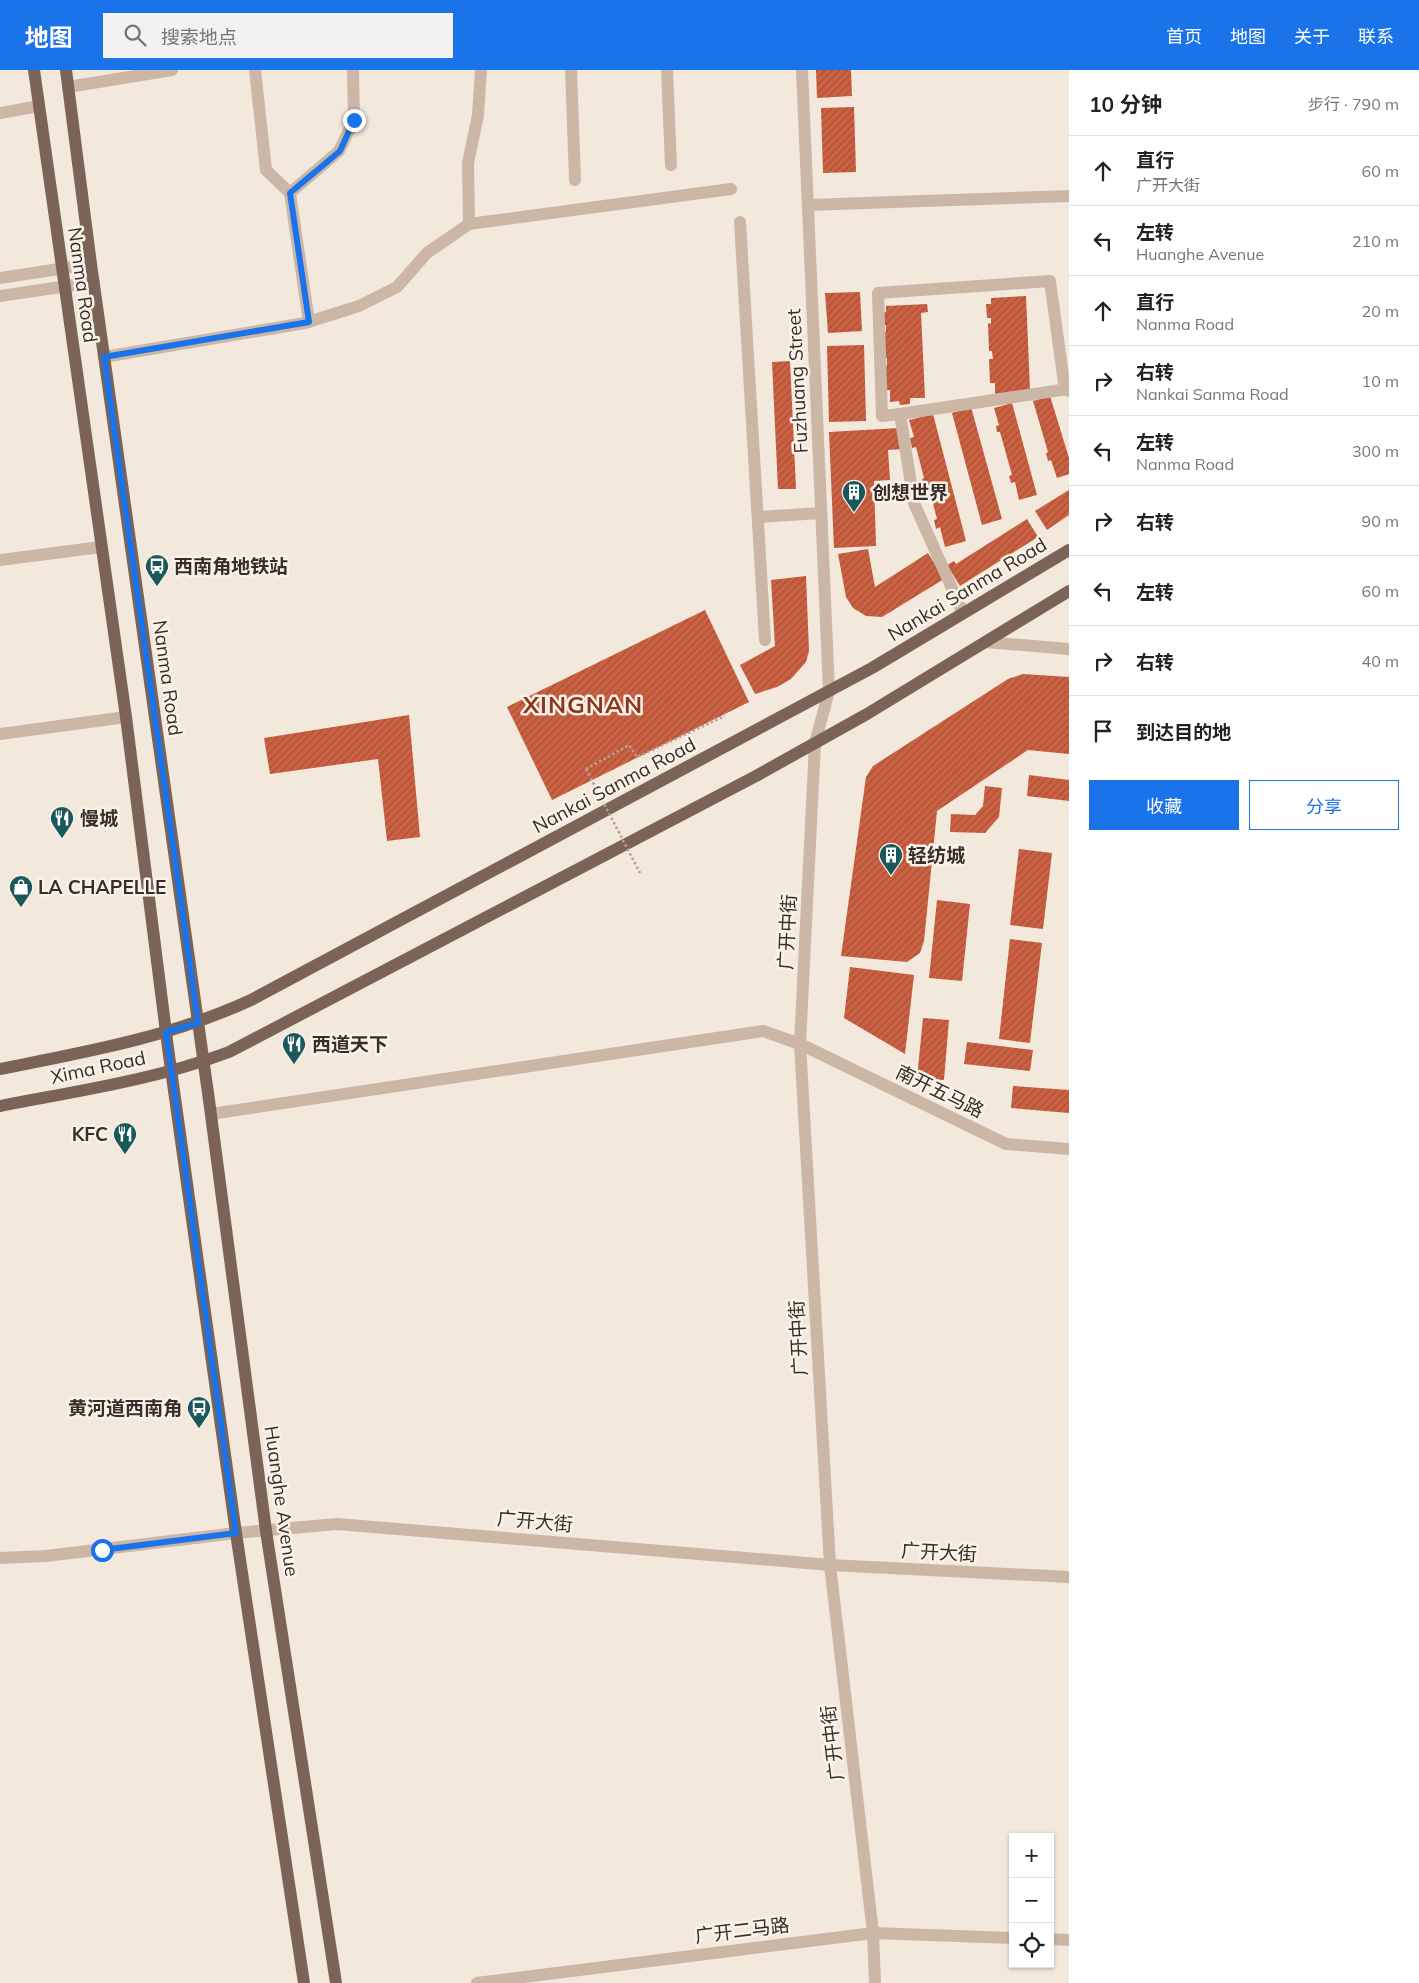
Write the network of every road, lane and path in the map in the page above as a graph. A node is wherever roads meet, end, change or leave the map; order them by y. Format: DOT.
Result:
graph roads {
  1 [pos="34,70"];
  2 [pos="66,70"];
  3 [pos="172,70"];
  4 [pos="254,70"];
  5 [pos="353,70"];
  6 [pos="482,70"];
  7 [pos="571,70"];
  8 [pos="667,70"];
  9 [pos="802,70"];
  10 [pos="68,87"];
  11 [pos="39,106"];
  12 [pos="0,113"];
  13 [pos="670,165"];
  14 [pos="575,180"];
  15 [pos="731,189"];
  16 [pos="290,193"];
  17 [pos="1069,196"];
  18 [pos="808,205"];
  19 [pos="740,222"];
  20 [pos="469,224"];
  21 [pos="91,264"];
  22 [pos="62,268"];
  23 [pos="0,278"];
  24 [pos="94,282"];
  25 [pos="64,286"];
  26 [pos="0,296"];
  27 [pos="309,322"];
  28 [pos="104,357"];
  29 [pos="1068,390"];
  30 [pos="900,414"];
  31 [pos="821,514"];
  32 [pos="758,517"];
  33 [pos="101,547"];
  34 [pos="1069,550"];
  35 [pos="0,560"];
  36 [pos="1069,591"];
  37 [pos="963,613"];
  38 [pos="765,640"];
  39 [pos="985,642"];
  40 [pos="1069,649"];
  41 [pos="829,691"];
  42 [pos="725,716"];
  43 [pos="126,717"];
  44 [pos="0,734"];
  45 [pos="816,743"];
  46 [pos="640,873"];
  47 [pos="198,1023"];
  48 [pos="166,1032"];
  49 [pos="800,1044"];
  50 [pos="204,1062"];
  51 [pos="0,1069"];
  52 [pos="172,1071"];
  53 [pos="0,1106"];
  54 [pos="211,1114"];
  55 [pos="1069,1149"];
  56 [pos="266,1531"];
  57 [pos="236,1533"];
  58 [pos="0,1558"];
  59 [pos="830,1565"];
  60 [pos="1069,1577"];
  61 [pos="873,1933"];
  62 [pos="1009,1938"];
  63 [pos="1054,1939"];
  64 [pos="1069,1940"];
  65 [pos="304,1983"];
  66 [pos="336,1983"];
  67 [pos="477,1983"];
  68 [pos="875,1983"];
  1 -- 11 [label="main road, Nanma Road"];
  2 -- 10 [label="main road, Nanma Road"];
  3 -- 10 [label="street"];
  4 -- 16 [label="street"];
  5 -- 16 [label="street"];
  6 -- 20 [label="street"];
  7 -- 14 [label="street"];
  8 -- 13 [label="street"];
  9 -- 18 [label="street, Fuzhuang Street"];
  10 -- 21 [label="main road, Nanma Road"];
  11 -- 12 [label="street"];
  11 -- 22 [label="main road, Nanma Road"];
  15 -- 20 [label="street"];
  16 -- 27 [label="street"];
  17 -- 18 [label="street"];
  18 -- 31 [label="street, Fuzhuang Street"];
  19 -- 32 [label="street"];
  20 -- 27 [label="street"];
  21 -- 22 [label="street"];
  21 -- 24 [label="main road, Nanma Road"];
  22 -- 23 [label="street"];
  22 -- 25 [label="main road, Nanma Road"];
  24 -- 25 [label="street"];
  24 -- 28 [label="main road, Nanma Road"];
  25 -- 26 [label="street"];
  25 -- 33 [label="main road, Nanma Road"];
  27 -- 28 [label="street"];
  28 -- 47 [label="main road, Nanma Road"];
  29 -- 30 [label="street"];
  29 -- 30 [label="street"];
  30 -- 37 [label="street"];
  31 -- 32 [label="street"];
  31 -- 41 [label="street, Fuzhuang Street"];
  32 -- 38 [label="street"];
  33 -- 35 [label="street"];
  33 -- 43 [label="main road, Nanma Road"];
  34 -- 37 [label="main road, Nankai Sanma Road"];
  36 -- 39 [label="main road"];
  37 -- 41 [label="main road, Nankai Sanma Road"];
  39 -- 40 [label="street"];
  39 -- 45 [label="main road"];
  41 -- 45 [label="street, 广开中街"];
  41 -- 47 [label="main road, Nankai Sanma Road"];
  42 -- 46 [label="path, bridge"];
  43 -- 44 [label="street"];
  43 -- 48 [label="main road, Nanma Road"];
  45 -- 49 [label="street, 广开中街"];
  45 -- 50 [label="main road"];
  47 -- 48 [label="main road, Nankai Sanma Road"];
  47 -- 50 [label="main road, Huanghe Avenue"];
  48 -- 51 [label="main road, Xima Road"];
  48 -- 52 [label="main road, Nanma Road"];
  49 -- 54 [label="street, 南开五马路"];
  49 -- 55 [label="street, 南开五马路"];
  49 -- 59 [label="street, 广开中街"];
  50 -- 52 [label="main road, Xima Road"];
  50 -- 54 [label="main road, Huanghe Avenue"];
  52 -- 53 [label="main road, Xima Road"];
  52 -- 57 [label="main road"];
  54 -- 56 [label="main road, Huanghe Avenue"];
  56 -- 57 [label="street, 广开大街"];
  56 -- 59 [label="street, 广开大街"];
  56 -- 66 [label="main road, Huanghe Avenue"];
  57 -- 58 [label="street, 广开大街"];
  57 -- 65 [label="main road"];
  59 -- 60 [label="street, 广开大街"];
  59 -- 61 [label="street, 广开中街"];
  61 -- 62 [label="street, 广开二马路"];
  61 -- 67 [label="street, 广开二马路"];
  61 -- 68 [label="street, 广开中街"];
  63 -- 64 [label="street"];
}
